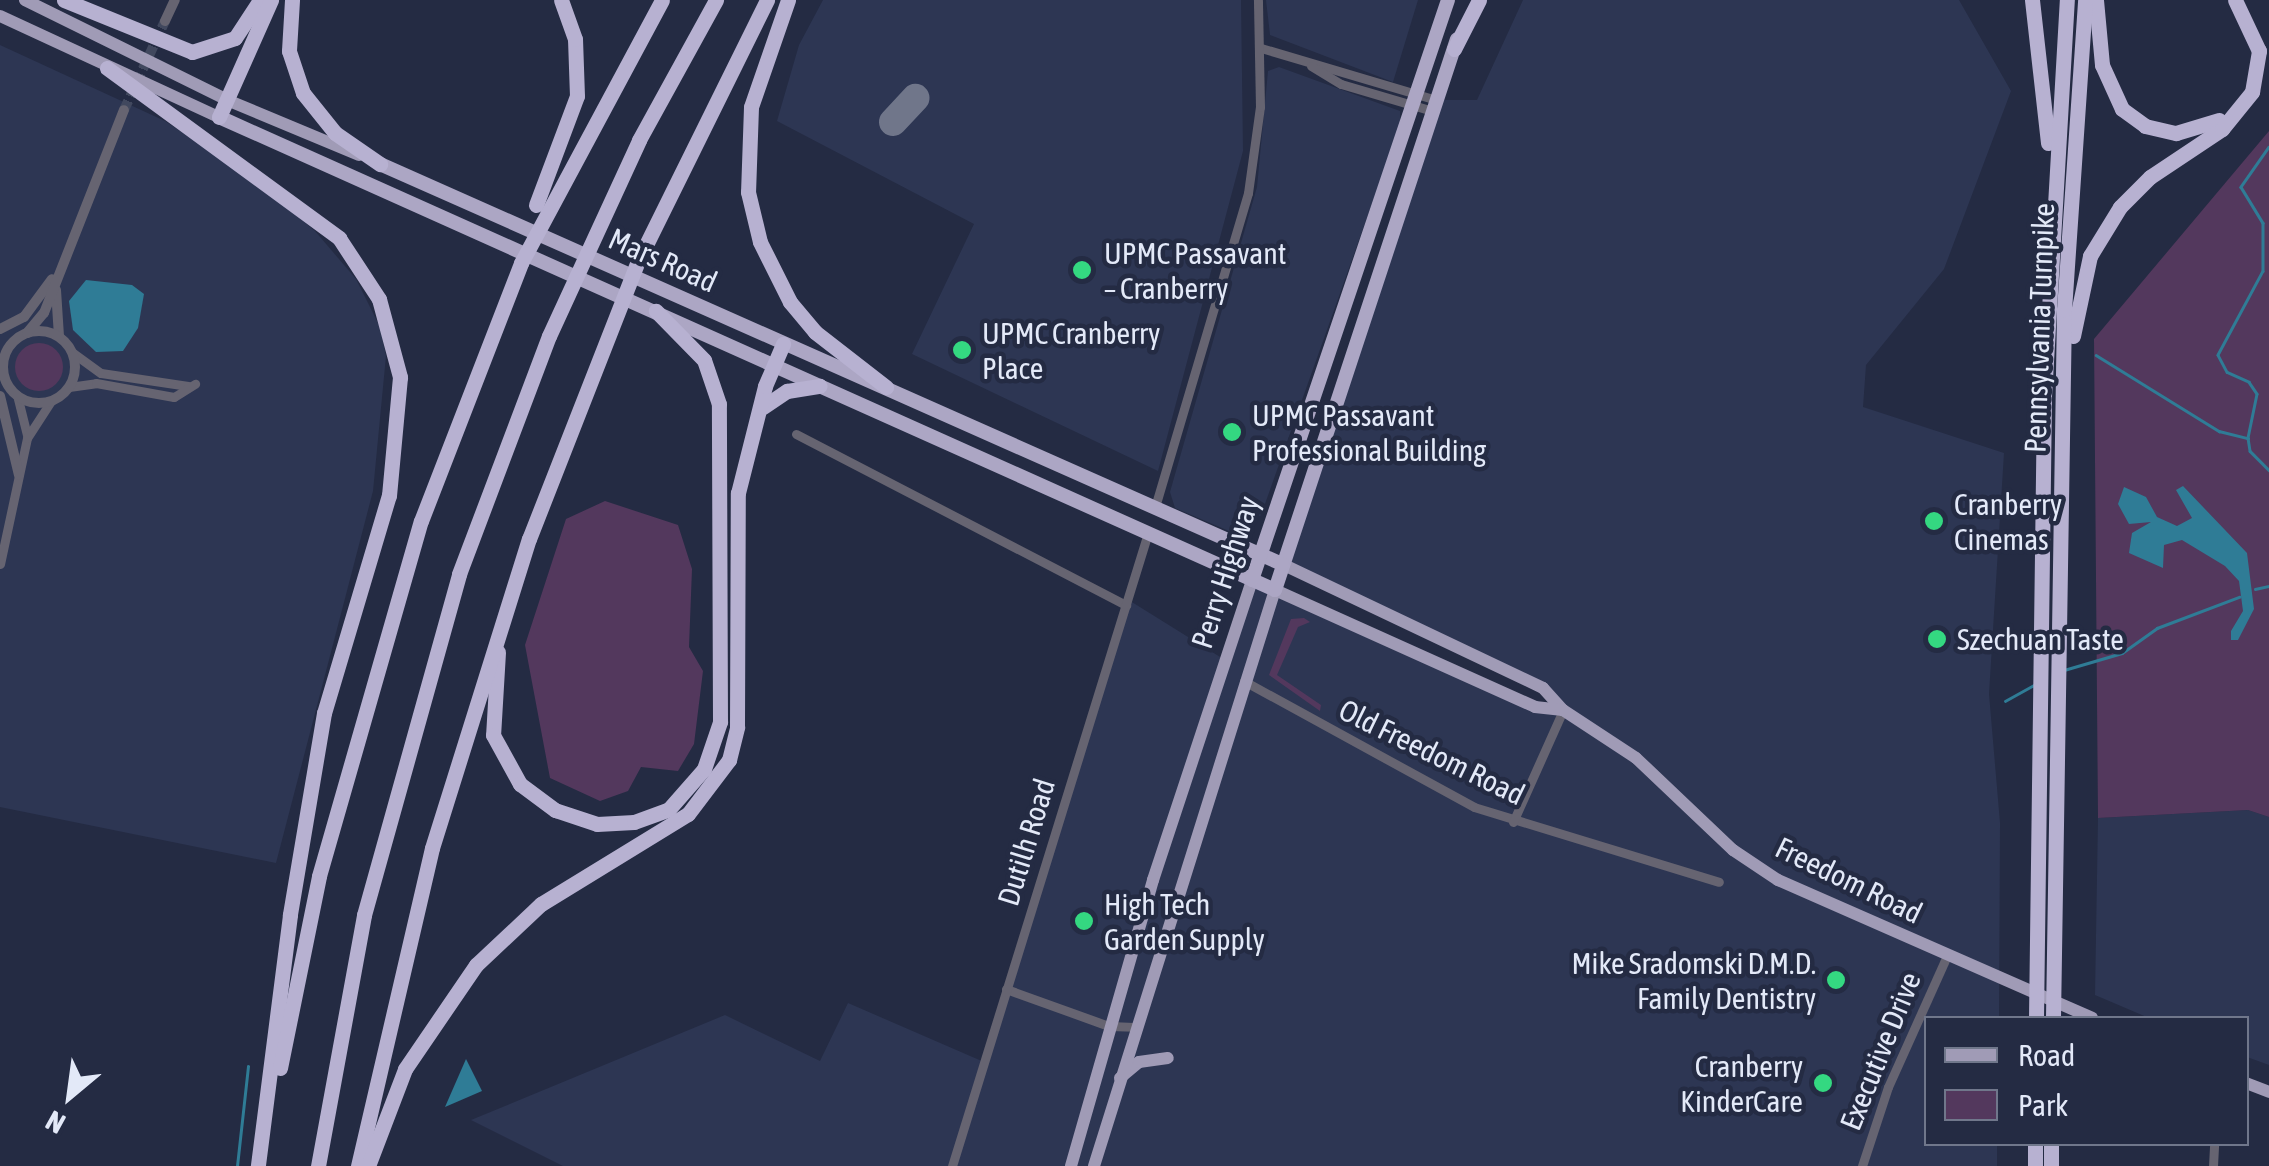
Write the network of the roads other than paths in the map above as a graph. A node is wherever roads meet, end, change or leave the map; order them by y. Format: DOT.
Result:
graph roads {
  1 [pos="25,0"];
  2 [pos="64,0"];
  3 [pos="174,0"];
  4 [pos="260,0"];
  5 [pos="271,0"];
  6 [pos="292,0"];
  7 [pos="562,0"];
  8 [pos="662,0"];
  9 [pos="716,0"];
  10 [pos="768,0"];
  11 [pos="788,0"];
  12 [pos="1258,0"];
  13 [pos="1448,0"];
  14 [pos="1470,0"];
  15 [pos="1479,0"];
  16 [pos="2032,0"];
  17 [pos="2066,0"];
  18 [pos="2085,0"];
  19 [pos="2096,0"];
  20 [pos="2222,0"];
  21 [pos="2234,0"];
  22 [pos="77,4"];
  23 [pos="0,16"];
  24 [pos="165,21"];
  25 [pos="1261,48"];
  26 [pos="1454,49"];
  27 [pos="106,68"];
  28 [pos="227,100"];
  29 [pos="1414,103"];
  30 [pos="1434,106"];
  31 [pos="124,110"];
  32 [pos="220,117"];
  33 [pos="380,164"];
  34 [pos="2051,246"];
  35 [pos="58,270"];
  36 [pos="656,311"];
  37 [pos="498,317"];
  38 [pos="0,329"];
  39 [pos="26,333"];
  40 [pos="58,336"];
  41 [pos="783,344"];
  42 [pos="6,346"];
  43 [pos="72,353"];
  44 [pos="773,364"];
  45 [pos="2,372"];
  46 [pos="820,386"];
  47 [pos="69,387"];
  48 [pos="886,387"];
  49 [pos="2064,392"];
  50 [pos="17,395"];
  51 [pos="0,396"];
  52 [pos="50,401"];
  53 [pos="762,407"];
  54 [pos="796,434"];
  55 [pos="27,438"];
  56 [pos="18,476"];
  57 [pos="1155,508"];
  58 [pos="1148,533"];
  59 [pos="529,539"];
  60 [pos="1260,554"];
  61 [pos="0,564"];
  62 [pos="1282,564"];
  63 [pos="1252,580"];
  64 [pos="1275,590"];
  65 [pos="1126,604"];
  66 [pos="1244,681"];
  67 [pos="1562,710"];
  68 [pos="1513,822"];
  69 [pos="1719,882"];
  70 [pos="1946,956"];
  71 [pos="1006,989"];
  72 [pos="2036,1016"];
  73 [pos="2052,1016"];
  74 [pos="2086,1016"];
  75 [pos="1109,1026"];
  76 [pos="1132,1033"];
  77 [pos="1168,1058"];
  78 [pos="1118,1080"];
  79 [pos="258,1166"];
  80 [pos="266,1166"];
  81 [pos="318,1166"];
  82 [pos="358,1166"];
  83 [pos="368,1166"];
  84 [pos="952,1166"];
  85 [pos="1071,1166"];
  86 [pos="1094,1166"];
  87 [pos="1862,1166"];
  1 -- 28 [label="main road, Mars Road"];
  2 -- 22 [label="highway"];
  3 -- 24 [label="street"];
  4 -- 22 [label="highway"];
  5 -- 28 [label="highway"];
  6 -- 33 [label="highway"];
  7 -- 37 [label="highway"];
  8 -- 37 [label="highway"];
  9 -- 81 [label="highway"];
  10 -- 59 [label="highway"];
  11 -- 48 [label="highway"];
  12 -- 25 [label="street"];
  13 -- 29 [label="highway, Perry Highway"];
  14 -- 26 [label="highway, Perry Highway"];
  15 -- 26 [label="highway"];
  16 -- 34 [label="highway"];
  17 -- 34 [label="highway, Pennsylvania Turnpike"];
  18 -- 49 [label="highway, Pennsylvania Turnpike"];
  19 -- 20 [label="highway"];
  21 -- 49 [label="highway"];
  23 -- 27 [label="main road, Mars Road"];
  25 -- 29 [label="street"];
  25 -- 57 [label="street"];
  26 -- 30 [label="highway, Perry Highway"];
  27 -- 32 [label="main road, Mars Road"];
  27 -- 79 [label="highway"];
  28 -- 32 [label="highway"];
  28 -- 33 [label="main road, Mars Road"];
  29 -- 30 [label="street"];
  29 -- 60 [label="highway, Perry Highway"];
  30 -- 62 [label="highway, Perry Highway"];
  31 -- 35 [label="street"];
  32 -- 36 [label="highway, Mars Road"];
  33 -- 41 [label="highway, Mars Road"];
  34 -- 72 [label="highway, Pennsylvania Turnpike"];
  35 -- 38 [label="street"];
  35 -- 39 [label="street"];
  35 -- 40 [label="street"];
  36 -- 44 [label="highway, Mars Road"];
  36 -- 59 [label="highway"];
  37 -- 80 [label="highway"];
  39 -- 40 [label="street"];
  39 -- 42 [label="street"];
  40 -- 43 [label="street"];
  41 -- 44 [label="highway"];
  41 -- 48 [label="highway, Mars Road"];
  42 -- 45 [label="street"];
  43 -- 47 [label="street"];
  43 -- 47 [label="street"];
  44 -- 46 [label="highway, Mars Road"];
  44 -- 53 [label="highway"];
  45 -- 50 [label="street"];
  46 -- 53 [label="highway"];
  46 -- 58 [label="highway, Mars Road"];
  47 -- 52 [label="street"];
  48 -- 57 [label="highway, Mars Road"];
  49 -- 73 [label="highway, Pennsylvania Turnpike"];
  50 -- 52 [label="street"];
  50 -- 55 [label="street"];
  51 -- 56 [label="street"];
  52 -- 55 [label="street"];
  53 -- 83 [label="highway"];
  54 -- 65 [label="street"];
  55 -- 56 [label="street"];
  56 -- 61 [label="street"];
  57 -- 60 [label="highway, Mars Road"];
  58 -- 63 [label="highway, Mars Road"];
  58 -- 65 [label="street, Dutilh Road"];
  59 -- 82 [label="highway"];
  60 -- 62 [label="highway, Mars Road"];
  60 -- 63 [label="highway, Perry Highway"];
  62 -- 64 [label="highway, Perry Highway"];
  62 -- 67 [label="main road, Freedom Road"];
  63 -- 64 [label="highway, Freedom Road"];
  63 -- 75 [label="main road, Perry Highway"];
  64 -- 66 [label="main road, Perry Highway"];
  64 -- 67 [label="main road, Freedom Road"];
  65 -- 71 [label="street, Dutilh Road"];
  66 -- 68 [label="street, Old Freedom Road"];
  66 -- 76 [label="main road, Perry Highway"];
  67 -- 68 [label="street"];
  67 -- 70 [label="main road, Freedom Road"];
  68 -- 69 [label="street, Old Freedom Road"];
  70 -- 74 [label="main road, Freedom Road"];
  70 -- 87 [label="street, Executive Drive"];
  71 -- 75 [label="street"];
  71 -- 84 [label="street, Dutilh Road"];
  75 -- 76 [label="street"];
  75 -- 85 [label="main road, Perry Highway"];
  76 -- 78 [label="main road, Perry Highway"];
  77 -- 78 [label="main road"];
  78 -- 86 [label="main road, Perry Highway"];
}
